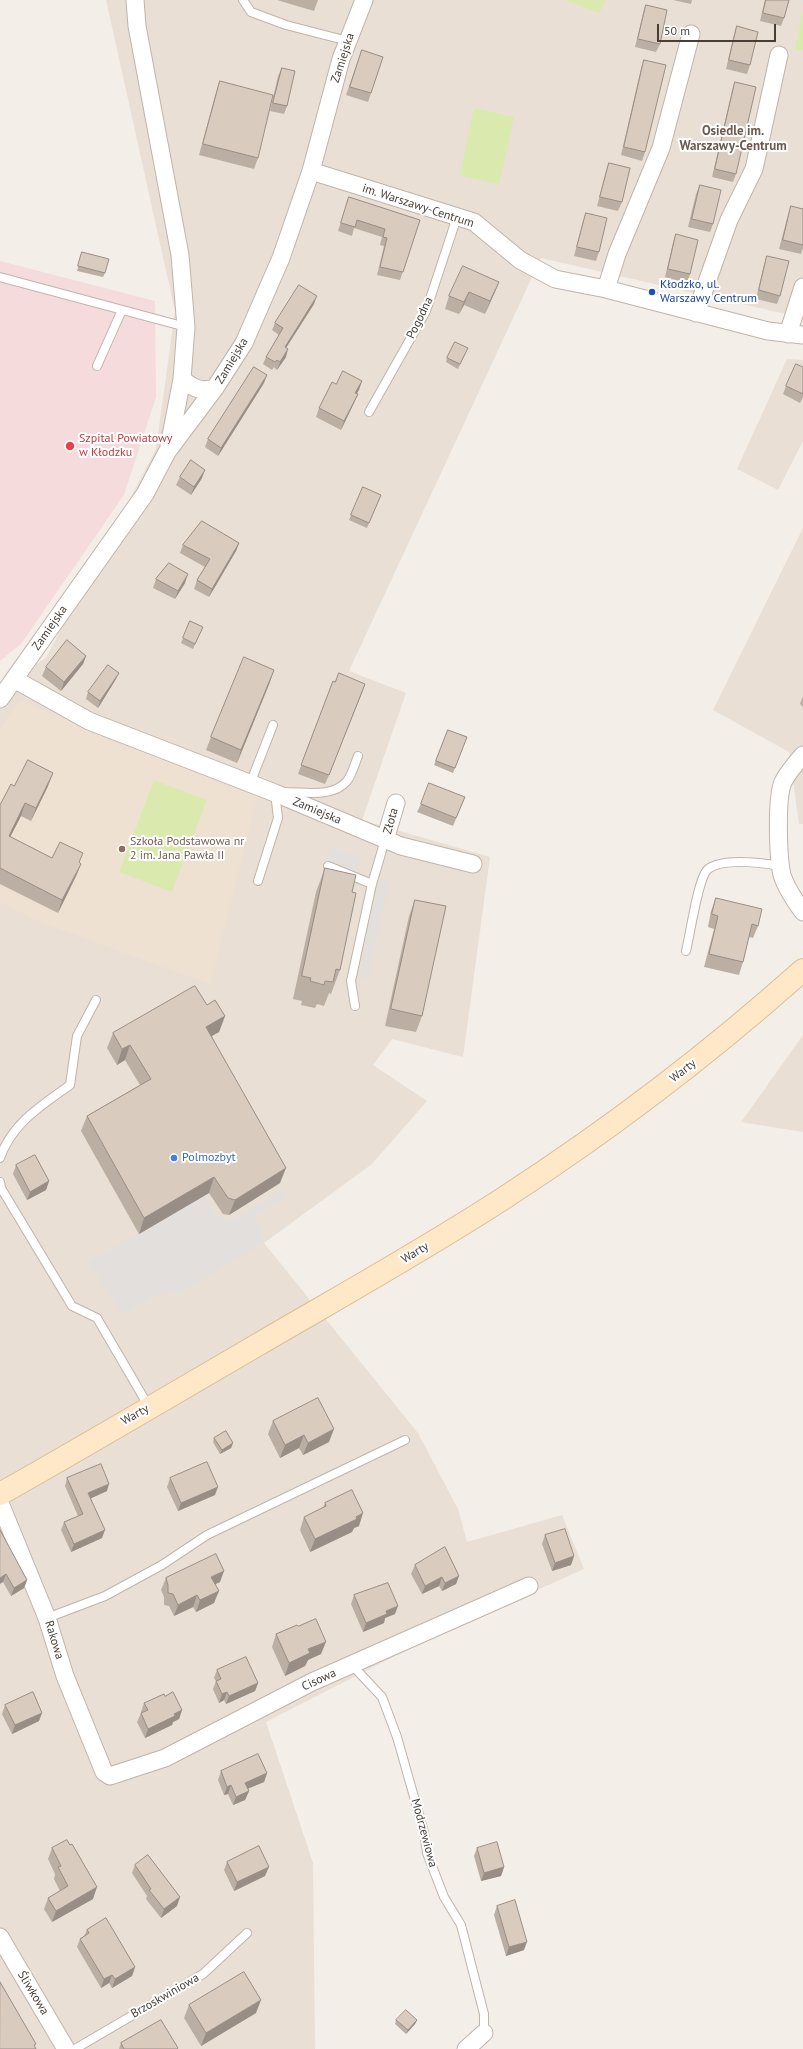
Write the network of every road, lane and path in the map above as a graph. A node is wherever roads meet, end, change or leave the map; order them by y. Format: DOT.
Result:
graph roads {
  1 [pos="135,0"];
  2 [pos="243,0"];
  3 [pos="364,0"];
  4 [pos="691,34"];
  5 [pos="348,41"];
  6 [pos="779,55"];
  7 [pos="311,171"];
  8 [pos="457,217"];
  9 [pos="0,277"];
  10 [pos="803,287"];
  11 [pos="606,289"];
  12 [pos="122,310"];
  13 [pos="696,313"];
  14 [pos="186,327"];
  15 [pos="796,334"];
  16 [pos="96,366"];
  17 [pos="182,379"];
  18 [pos="215,388"];
  19 [pos="369,412"];
  20 [pos="167,452"];
  21 [pos="14,679"];
  22 [pos="0,698"];
  23 [pos="273,725"];
  24 [pos="803,755"];
  25 [pos="358,756"];
  26 [pos="250,784"];
  27 [pos="275,793"];
  28 [pos="396,803"];
  29 [pos="393,843"];
  30 [pos="473,864"];
  31 [pos="328,866"];
  32 [pos="781,866"];
  33 [pos="258,881"];
  34 [pos="372,884"];
  35 [pos="801,904"];
  36 [pos="686,951"];
  37 [pos="803,970"];
  38 [pos="96,1000"];
  39 [pos="355,1006"];
  40 [pos="0,1158"];
  41 [pos="0,1182"];
  42 [pos="149,1407"];
  43 [pos="405,1440"];
  44 [pos="0,1494"];
  45 [pos="0,1503"];
  46 [pos="529,1586"];
  47 [pos="47,1618"];
  48 [pos="352,1665"];
  49 [pos="110,1776"];
  50 [pos="247,1933"];
  51 [pos="0,1937"];
  52 [pos="484,2033"];
  53 [pos="66,2049"];
  54 [pos="75,2049"];
  55 [pos="466,2049"];
  1 -- 14 [label="street"];
  2 -- 5 [label="lane"];
  3 -- 5 [label="street, Zamiejska"];
  4 -- 11 [label="street"];
  5 -- 7 [label="street, Zamiejska"];
  6 -- 13 [label="street"];
  7 -- 8 [label="street, im. Warszawy-Centrum"];
  7 -- 18 [label="street, Zamiejska"];
  8 -- 11 [label="street, im. Warszawy-Centrum"];
  8 -- 19 [label="lane, Pogodna"];
  9 -- 12 [label="lane"];
  10 -- 15 [label="street, im. Warszawy-Centrum"];
  11 -- 13 [label="street, im. Warszawy-Centrum"];
  12 -- 14 [label="lane"];
  12 -- 16 [label="lane"];
  13 -- 15 [label="street, im. Warszawy-Centrum"];
  14 -- 17 [label="street"];
  17 -- 18 [label="street"];
  17 -- 20 [label="street"];
  18 -- 20 [label="street, Zamiejska"];
  20 -- 21 [label="street, Zamiejska"];
  21 -- 22 [label="street, Zamiejska"];
  21 -- 26 [label="street, Zamiejska"];
  23 -- 26 [label="lane"];
  24 -- 32 [label="street"];
  25 -- 27 [label="lane"];
  26 -- 27 [label="street, Zamiejska"];
  27 -- 29 [label="street, Zamiejska"];
  27 -- 33 [label="lane"];
  28 -- 29 [label="street, Złota"];
  29 -- 30 [label="street, Zamiejska"];
  29 -- 34 [label="lane"];
  31 -- 34 [label="lane"];
  32 -- 35 [label="street"];
  32 -- 36 [label="lane"];
  34 -- 39 [label="lane"];
  37 -- 42 [label="main road, Warty"];
  38 -- 40 [label="lane"];
  41 -- 42 [label="lane"];
  42 -- 44 [label="main road, Warty"];
  43 -- 47 [label="lane"];
  45 -- 47 [label="street, Rakowa"];
  46 -- 48 [label="street, Cisowa"];
  47 -- 49 [label="street, Rakowa"];
  48 -- 49 [label="street, Cisowa"];
  48 -- 52 [label="lane, Modrzewiowa"];
  50 -- 54 [label="lane, Brzoskwiniowa"];
  51 -- 53 [label="street, Śliwkowa"];
  52 -- 55 [label="street"];
}
